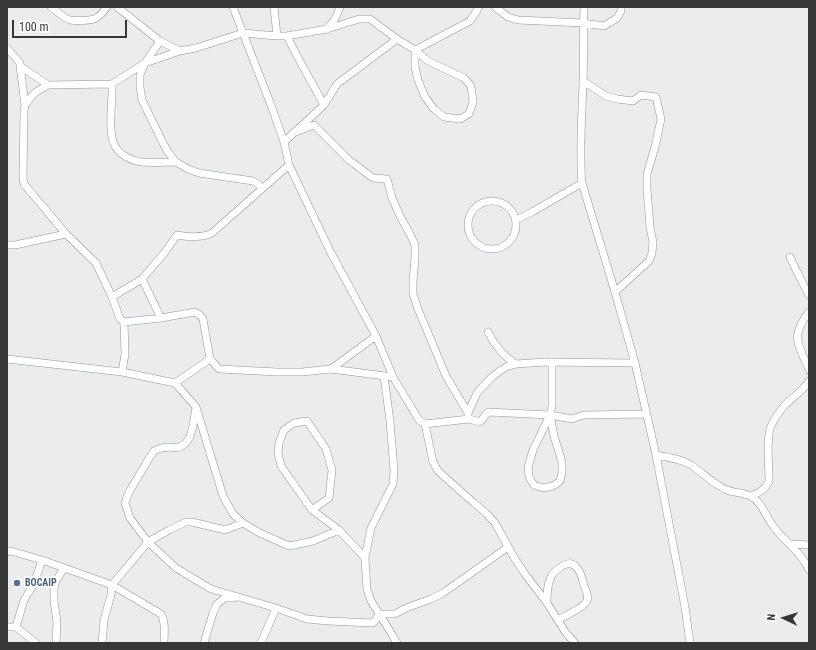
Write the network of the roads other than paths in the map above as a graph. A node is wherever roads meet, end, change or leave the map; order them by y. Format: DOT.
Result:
graph roads {
  1 [pos="51,7"];
  2 [pos="107,7"];
  3 [pos="117,7"];
  4 [pos="233,7"];
  5 [pos="274,7"];
  6 [pos="340,7"];
  7 [pos="479,7"];
  8 [pos="495,7"];
  9 [pos="584,7"];
  10 [pos="621,7"];
  11 [pos="583,23"];
  12 [pos="327,29"];
  13 [pos="243,33"];
  14 [pos="277,36"];
  15 [pos="287,36"];
  16 [pos="397,39"];
  17 [pos="160,41"];
  18 [pos="7,48"];
  19 [pos="415,50"];
  20 [pos="180,51"];
  21 [pos="144,63"];
  22 [pos="20,66"];
  23 [pos="583,81"];
  24 [pos="112,84"];
  25 [pos="48,85"];
  26 [pos="25,105"];
  27 [pos="324,105"];
  28 [pos="293,133"];
  29 [pos="284,142"];
  30 [pos="176,162"];
  31 [pos="289,165"];
  32 [pos="582,183"];
  33 [pos="262,188"];
  34 [pos="516,220"];
  35 [pos="66,234"];
  36 [pos="7,245"];
  37 [pos="790,257"];
  38 [pos="142,279"];
  39 [pos="616,292"];
  40 [pos="809,295"];
  41 [pos="112,297"];
  42 [pos="809,312"];
  43 [pos="161,318"];
  44 [pos="124,322"];
  45 [pos="488,332"];
  46 [pos="376,336"];
  47 [pos="7,359"];
  48 [pos="210,359"];
  49 [pos="552,362"];
  50 [pos="636,363"];
  51 [pos="516,364"];
  52 [pos="331,369"];
  53 [pos="809,370"];
  54 [pos="122,372"];
  55 [pos="384,376"];
  56 [pos="393,377"];
  57 [pos="809,381"];
  58 [pos="175,384"];
  59 [pos="196,407"];
  60 [pos="647,414"];
  61 [pos="550,415"];
  62 [pos="469,416"];
  63 [pos="425,424"];
  64 [pos="656,455"];
  65 [pos="751,496"];
  66 [pos="312,510"];
  67 [pos="243,523"];
  68 [pos="339,530"];
  69 [pos="148,542"];
  70 [pos="789,544"];
  71 [pos="809,545"];
  72 [pos="508,547"];
  73 [pos="7,552"];
  74 [pos="364,558"];
  75 [pos="42,560"];
  76 [pos="64,568"];
  77 [pos="809,570"];
  78 [pos="112,584"];
  79 [pos="242,597"];
  80 [pos="547,603"];
  81 [pos="276,608"];
  82 [pos="380,614"];
  83 [pos="558,620"];
  84 [pos="7,627"];
  85 [pos="16,627"];
  86 [pos="36,643"];
  87 [pos="56,643"];
  88 [pos="102,643"];
  89 [pos="164,643"];
  90 [pos="204,643"];
  91 [pos="261,643"];
  92 [pos="397,643"];
  93 [pos="575,643"];
  94 [pos="690,643"];
  1 -- 2 [label="street"];
  3 -- 17 [label="street"];
  4 -- 13 [label="street"];
  5 -- 14 [label="street"];
  6 -- 12 [label="street"];
  7 -- 19 [label="street"];
  8 -- 11 [label="street"];
  9 -- 11 [label="street"];
  10 -- 11 [label="street"];
  11 -- 23 [label="street"];
  12 -- 15 [label="street"];
  12 -- 16 [label="street"];
  13 -- 14 [label="street"];
  13 -- 20 [label="street"];
  13 -- 29 [label="street"];
  14 -- 15 [label="street"];
  15 -- 27 [label="street"];
  16 -- 19 [label="street"];
  16 -- 27 [label="street"];
  17 -- 20 [label="street"];
  17 -- 21 [label="street"];
  18 -- 22 [label="street"];
  19 -- 19 [label="street"];
  20 -- 21 [label="street"];
  21 -- 24 [label="street"];
  21 -- 30 [label="street"];
  22 -- 25 [label="street"];
  22 -- 26 [label="street"];
  23 -- 32 [label="street"];
  23 -- 39 [label="street"];
  24 -- 25 [label="street"];
  24 -- 30 [label="street"];
  25 -- 26 [label="street"];
  26 -- 35 [label="street"];
  27 -- 28 [label="street"];
  28 -- 29 [label="street"];
  28 -- 62 [label="street"];
  29 -- 31 [label="street"];
  30 -- 33 [label="street"];
  31 -- 33 [label="street"];
  31 -- 46 [label="street"];
  32 -- 34 [label="street"];
  32 -- 39 [label="street"];
  33 -- 38 [label="street"];
  34 -- 34 [label="street"];
  35 -- 36 [label="street"];
  35 -- 41 [label="street"];
  37 -- 40 [label="street"];
  38 -- 41 [label="street"];
  38 -- 43 [label="street"];
  39 -- 50 [label="street"];
  41 -- 44 [label="street"];
  42 -- 53 [label="street"];
  43 -- 44 [label="street"];
  43 -- 48 [label="street"];
  44 -- 54 [label="street"];
  45 -- 51 [label="street"];
  46 -- 52 [label="street"];
  46 -- 56 [label="street"];
  47 -- 54 [label="street"];
  48 -- 52 [label="street"];
  48 -- 58 [label="street"];
  49 -- 50 [label="street"];
  49 -- 51 [label="street"];
  49 -- 61 [label="street"];
  50 -- 60 [label="street"];
  51 -- 62 [label="street"];
  52 -- 55 [label="street"];
  54 -- 58 [label="street"];
  55 -- 56 [label="street"];
  55 -- 74 [label="street"];
  56 -- 63 [label="street"];
  57 -- 65 [label="street"];
  58 -- 59 [label="street"];
  59 -- 67 [label="street"];
  59 -- 69 [label="street"];
  60 -- 61 [label="street"];
  60 -- 64 [label="street"];
  61 -- 61 [label="street"];
  61 -- 62 [label="street"];
  62 -- 63 [label="street"];
  63 -- 72 [label="street"];
  64 -- 65 [label="street"];
  64 -- 94 [label="street"];
  65 -- 70 [label="street"];
  66 -- 66 [label="street"];
  66 -- 68 [label="street"];
  67 -- 68 [label="street"];
  67 -- 69 [label="street"];
  68 -- 74 [label="street"];
  69 -- 78 [label="street"];
  69 -- 79 [label="street"];
  70 -- 71 [label="street"];
  70 -- 77 [label="street"];
  72 -- 80 [label="street"];
  72 -- 82 [label="street"];
  73 -- 75 [label="street"];
  74 -- 82 [label="street"];
  75 -- 76 [label="street"];
  75 -- 85 [label="street"];
  76 -- 78 [label="street"];
  76 -- 87 [label="street"];
  78 -- 88 [label="street"];
  78 -- 89 [label="street"];
  79 -- 81 [label="street"];
  79 -- 90 [label="street"];
  80 -- 83 [label="street"];
  80 -- 83 [label="street"];
  81 -- 82 [label="street"];
  81 -- 91 [label="street"];
  82 -- 92 [label="street"];
  83 -- 93 [label="street"];
  84 -- 85 [label="street"];
  85 -- 86 [label="street"];
}
